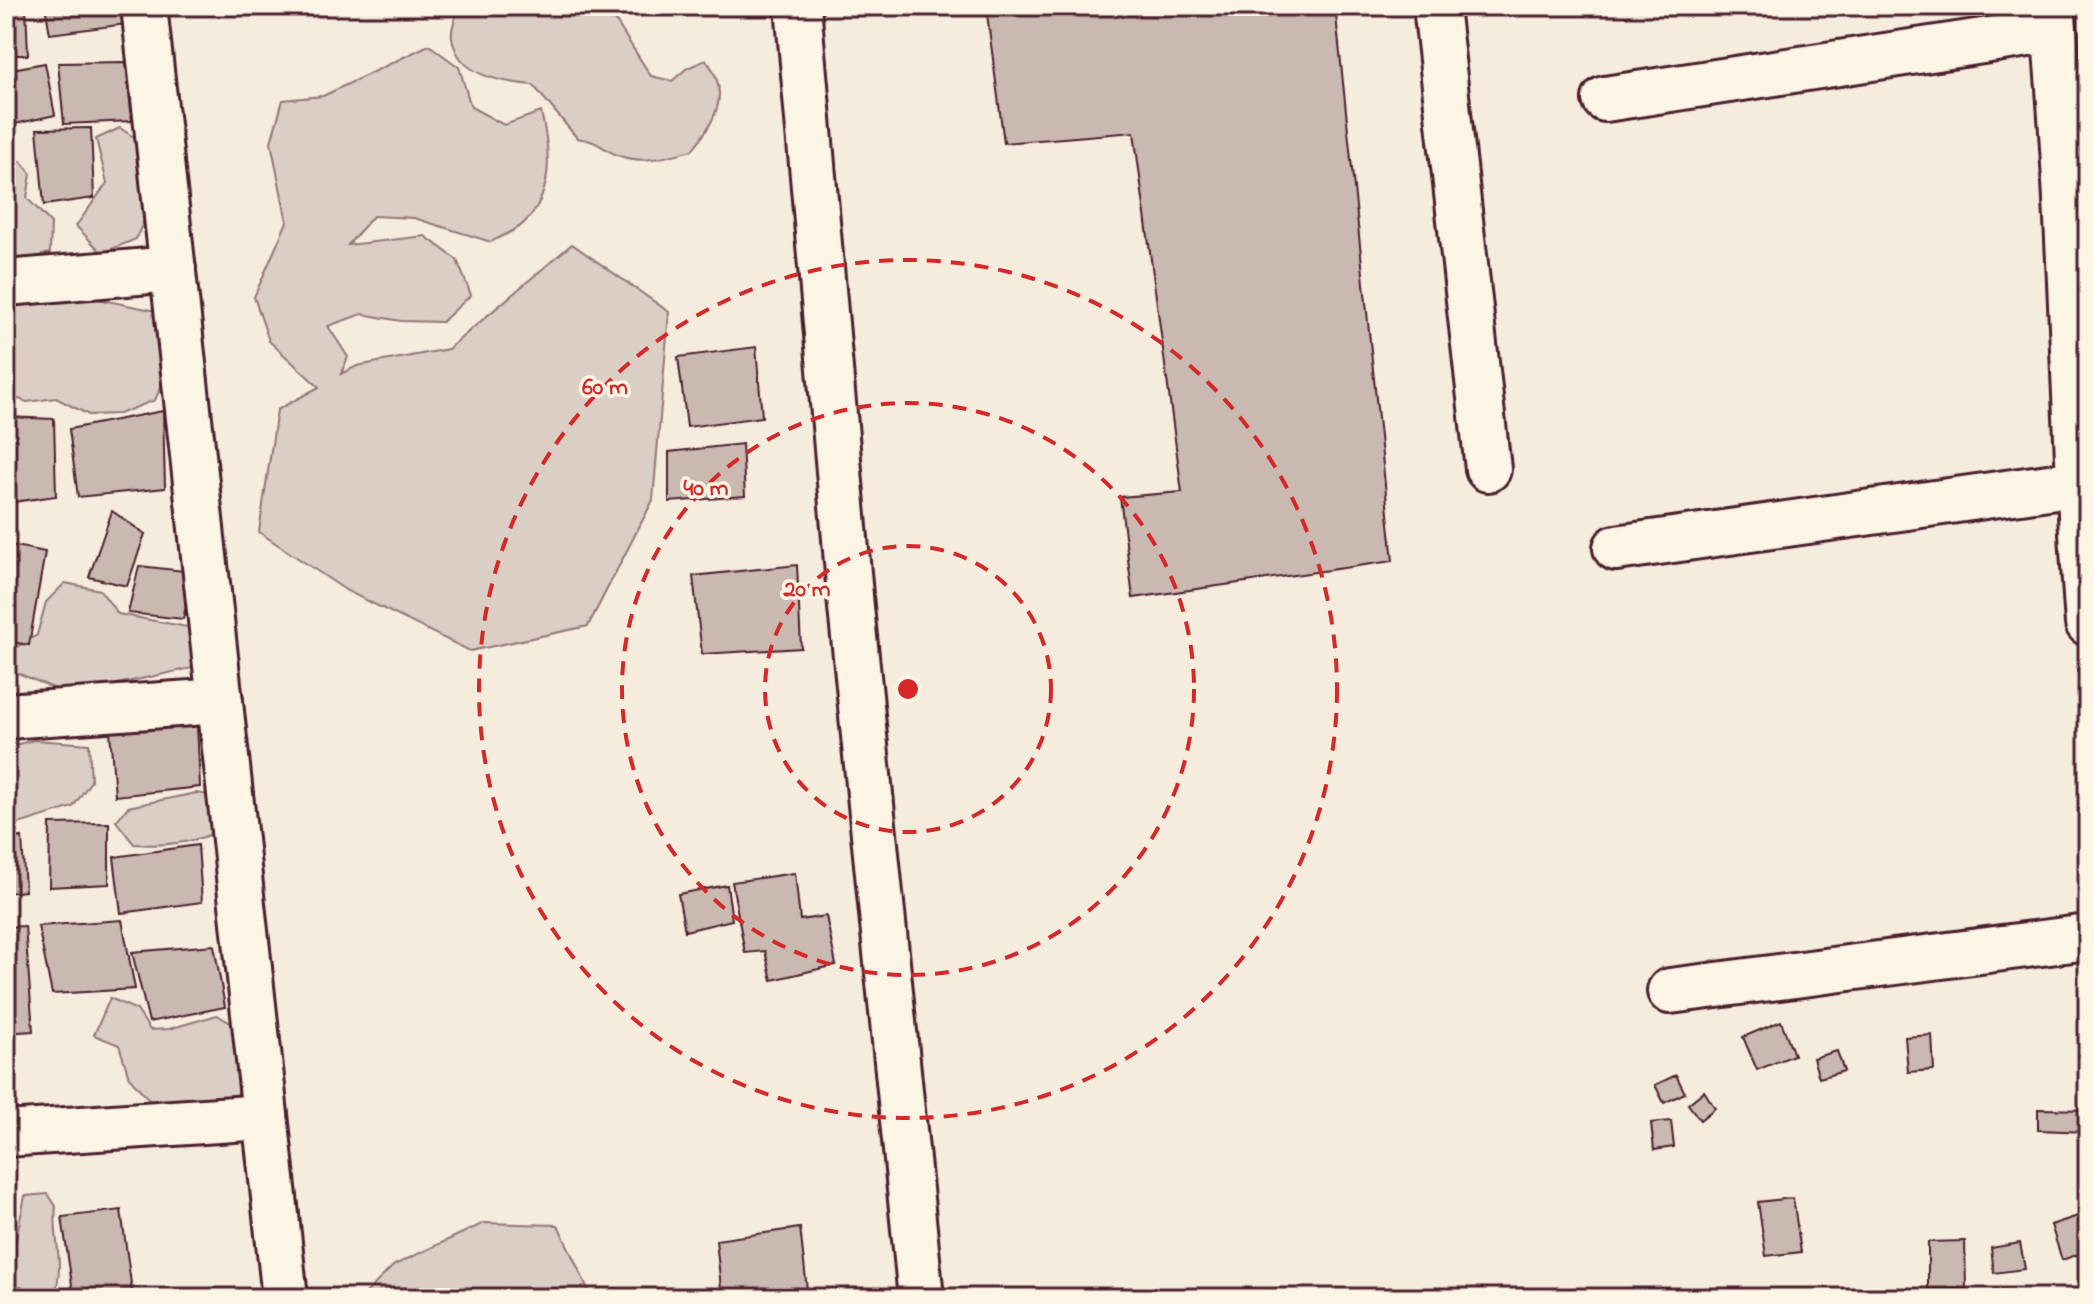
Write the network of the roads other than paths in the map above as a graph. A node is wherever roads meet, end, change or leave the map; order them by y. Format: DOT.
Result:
graph roads {
  1 [pos="144,6"];
  2 [pos="798,6"];
  3 [pos="1436,6"];
  4 [pos="2053,18"];
  5 [pos="1605,99"];
  6 [pos="2080,262"];
  7 [pos="173,269"];
  8 [pos="6,283"];
  9 [pos="1488,469"];
  10 [pos="2077,483"];
  11 [pos="1616,548"];
  12 [pos="2088,623"];
  13 [pos="220,701"];
  14 [pos="6,716"];
  15 [pos="2088,937"];
  16 [pos="1670,991"];
  17 [pos="265,1117"];
  18 [pos="6,1134"];
  19 [pos="285,1298"];
  20 [pos="921,1298"];
  1 -- 7 [label="street"];
  2 -- 20 [label="street"];
  3 -- 9 [label="street"];
  4 -- 5 [label="street"];
  4 -- 6 [label="street"];
  6 -- 10 [label="street"];
  7 -- 8 [label="street"];
  7 -- 13 [label="street"];
  10 -- 11 [label="street"];
  10 -- 12 [label="street"];
  13 -- 14 [label="street"];
  13 -- 17 [label="street"];
  15 -- 16 [label="street"];
  17 -- 18 [label="street"];
  17 -- 19 [label="street"];
}
